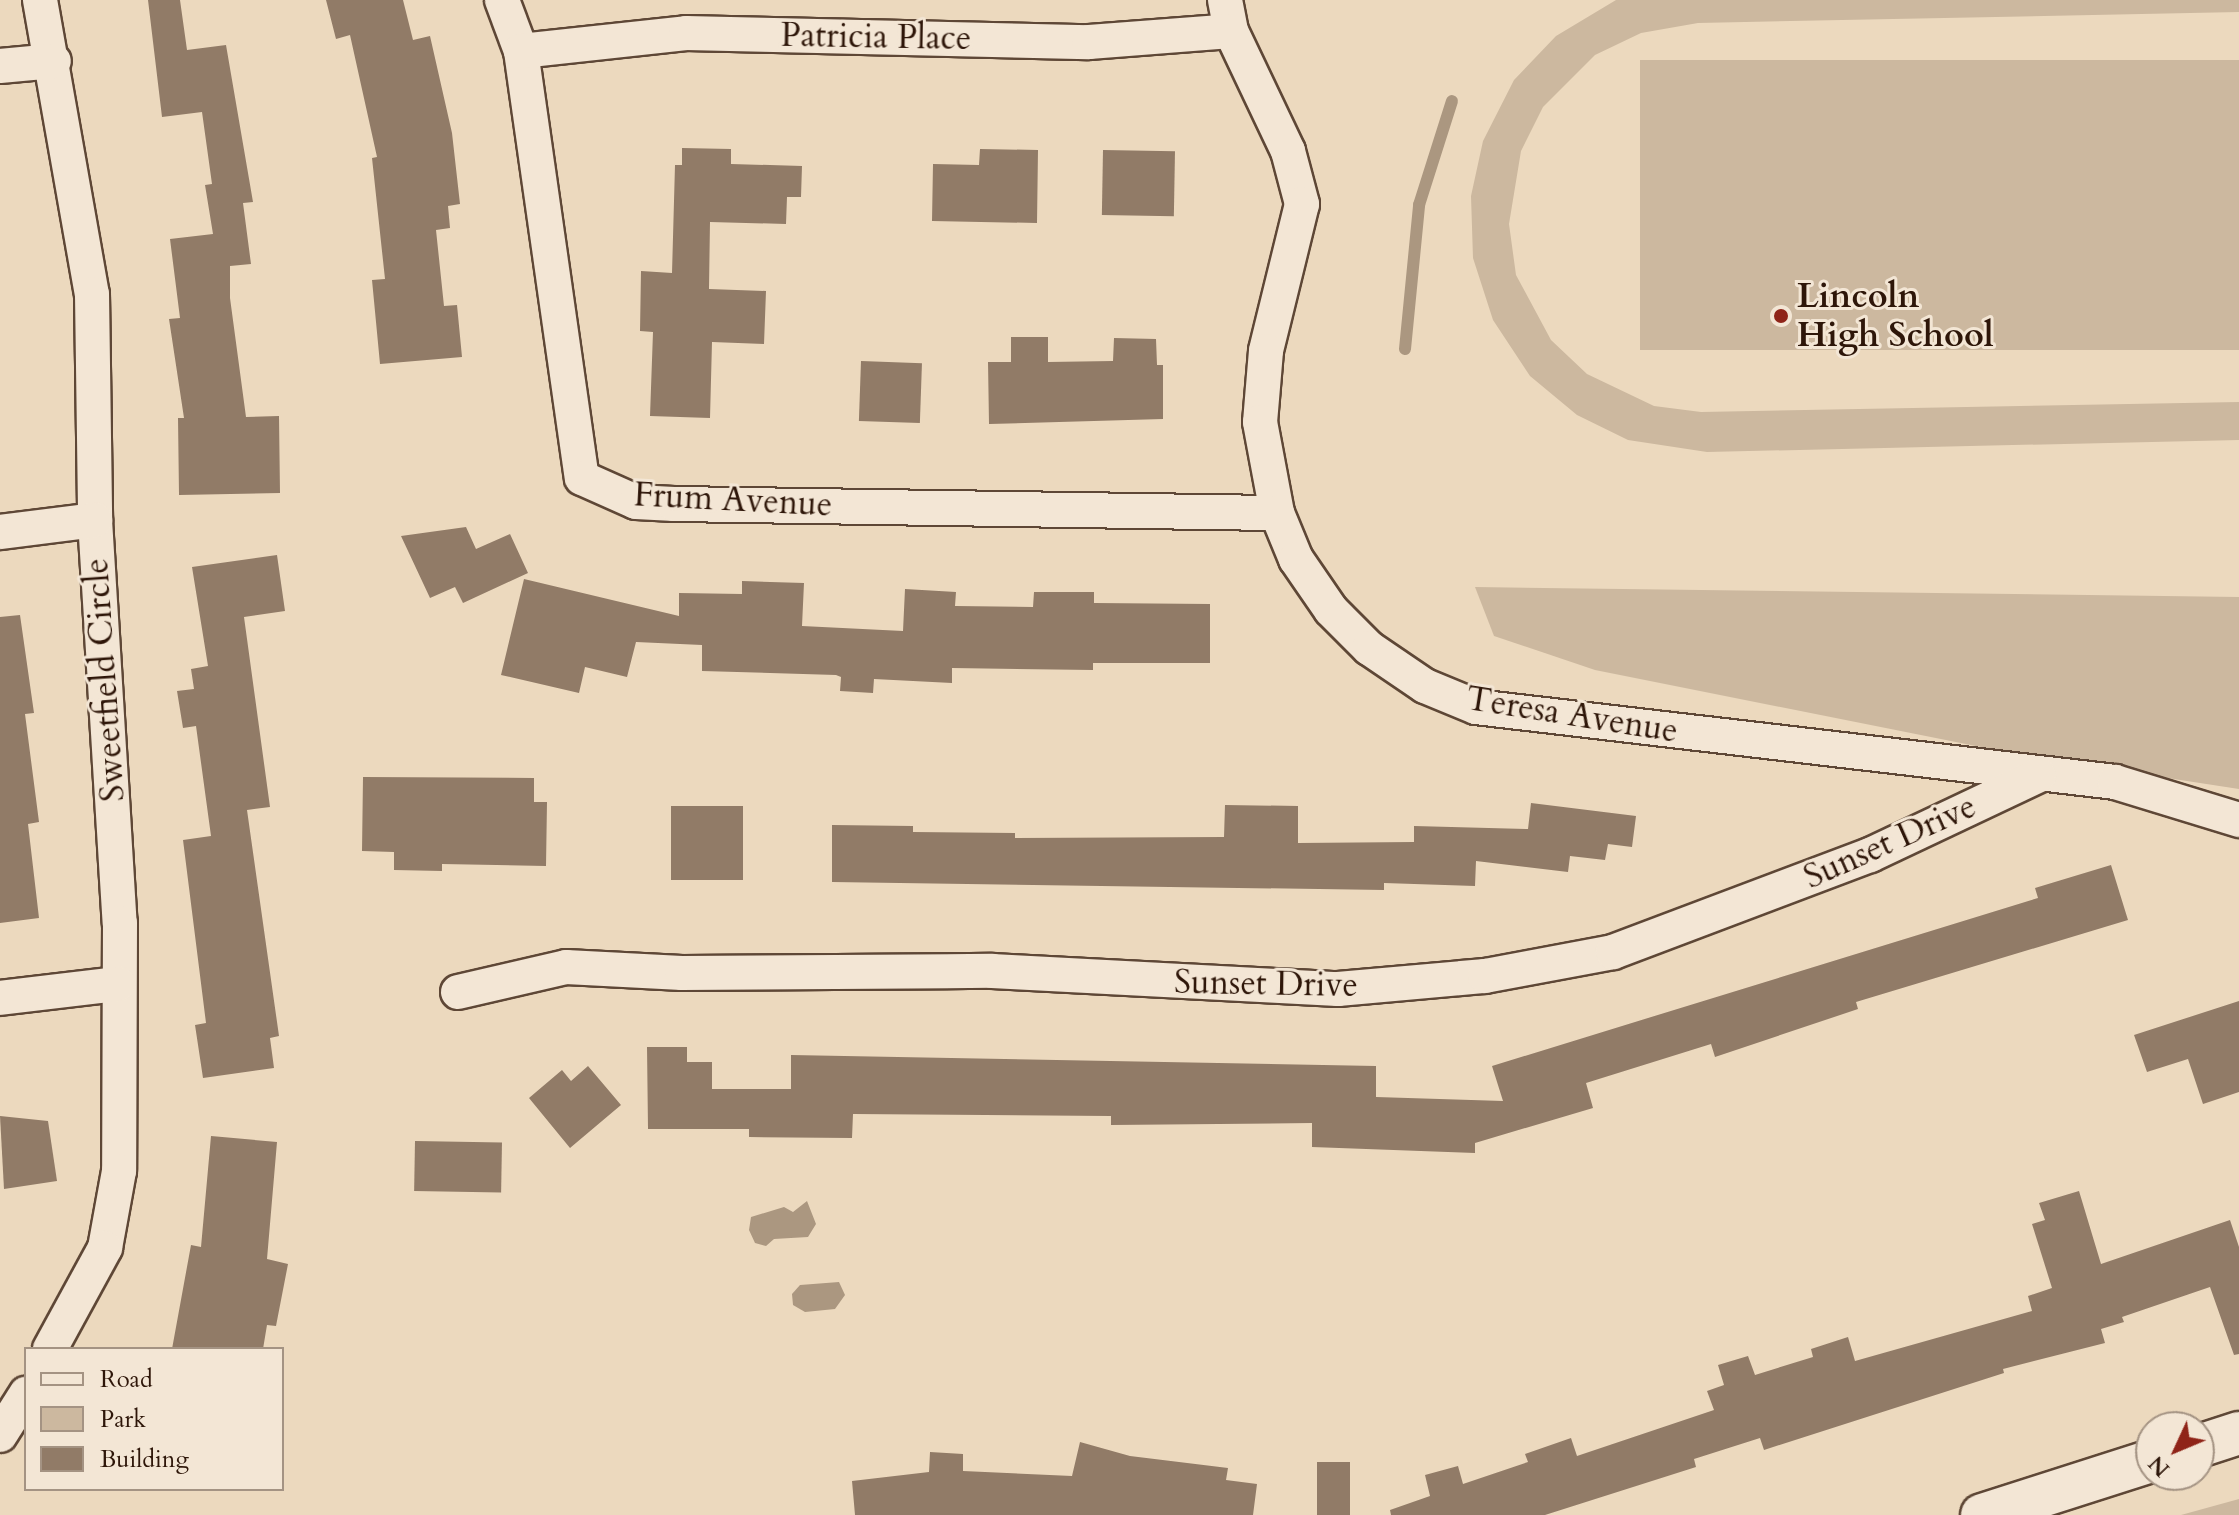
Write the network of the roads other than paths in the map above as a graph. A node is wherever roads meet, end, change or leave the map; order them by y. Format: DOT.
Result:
graph roads {
  1 [pos="40,0"];
  2 [pos="502,0"];
  3 [pos="1228,16"];
  4 [pos="521,51"];
  5 [pos="54,61"];
  6 [pos="0,66"];
  7 [pos="1277,513"];
  8 [pos="95,520"];
  9 [pos="0,532"];
  10 [pos="2039,775"];
  11 [pos="2239,820"];
  12 [pos="118,984"];
  13 [pos="458,992"];
  14 [pos="0,998"];
  15 [pos="51,1347"];
  16 [pos="24,1397"];
  17 [pos="2239,1433"];
  18 [pos="0,1435"];
  19 [pos="2215,1441"];
  20 [pos="2135,1466"];
  21 [pos="1982,1515"];
  1 -- 5 [label="street, Sweetfield Circle"];
  2 -- 4 [label="street, Frum Avenue"];
  3 -- 4 [label="street, Patricia Place"];
  3 -- 7 [label="street, Teresa Avenue"];
  4 -- 7 [label="street, Frum Avenue"];
  5 -- 6 [label="street"];
  5 -- 8 [label="street, Sweetfield Circle"];
  7 -- 10 [label="street, Teresa Avenue"];
  8 -- 9 [label="street"];
  8 -- 12 [label="street, Sweetfield Circle"];
  10 -- 11 [label="street, Teresa Avenue"];
  10 -- 13 [label="street, Sunset Drive"];
  12 -- 14 [label="street"];
  12 -- 15 [label="street, Sweetfield Circle"];
  16 -- 18 [label="street"];
  17 -- 19 [label="street"];
  20 -- 21 [label="street"];
}
